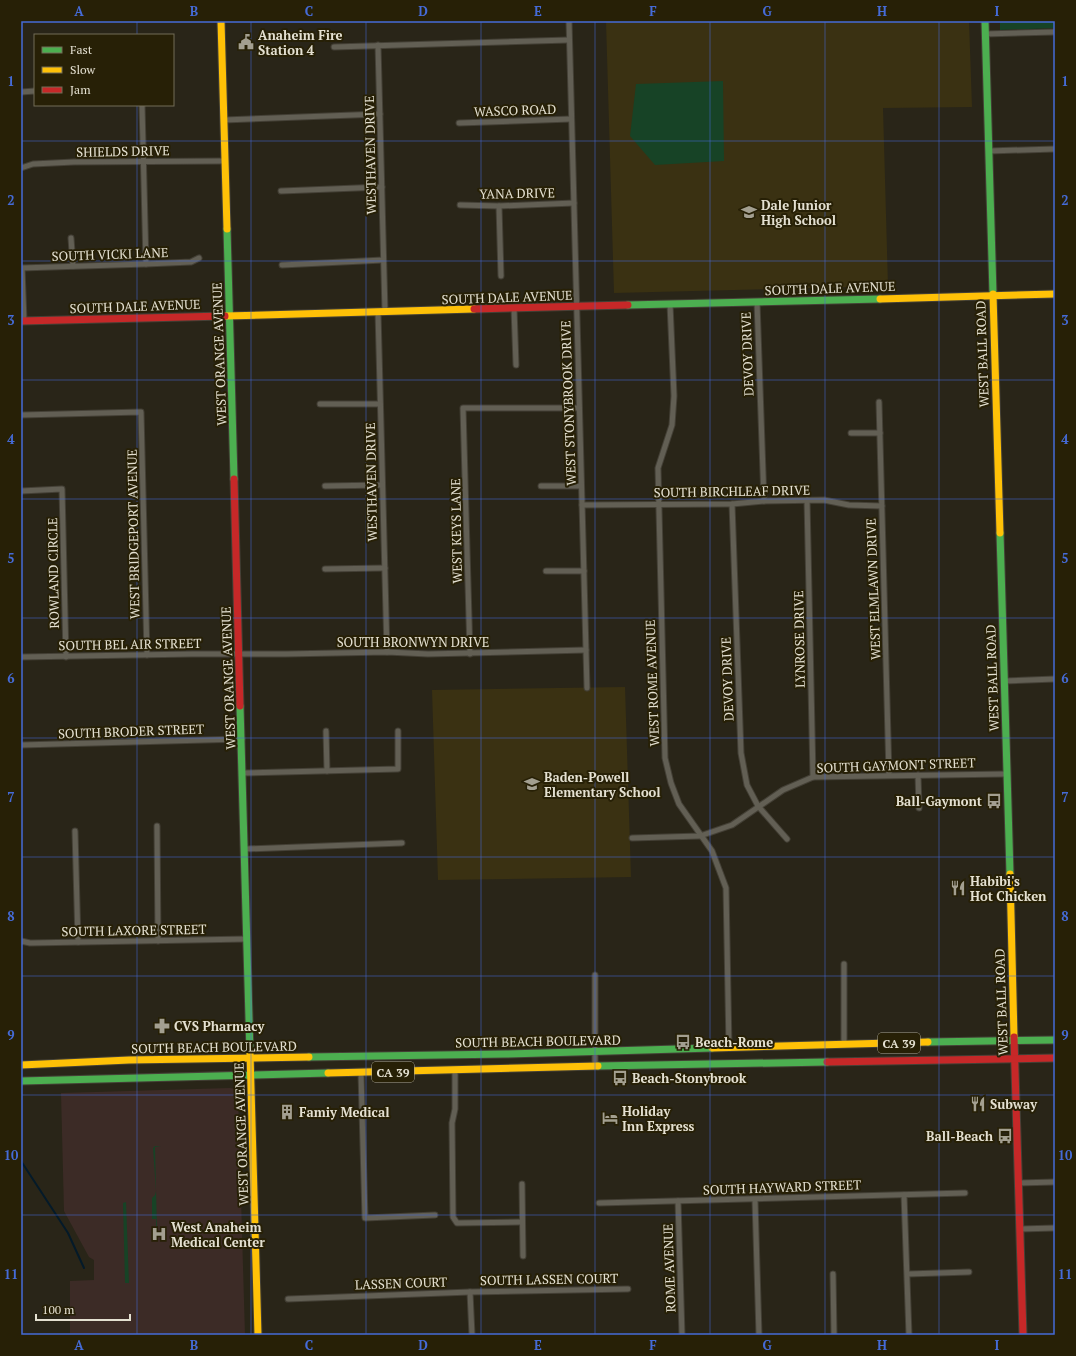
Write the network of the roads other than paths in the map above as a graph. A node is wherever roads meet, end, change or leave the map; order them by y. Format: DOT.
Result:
graph roads {
  1 [pos="221,21"];
  2 [pos="569,21"];
  3 [pos="985,21"];
  4 [pos="1055,32"];
  5 [pos="985,34"];
  6 [pos="569,40"];
  7 [pos="378,45"];
  8 [pos="334,46"];
  9 [pos="34,91"];
  10 [pos="21,92"];
  11 [pos="142,106"];
  12 [pos="380,114"];
  13 [pos="571,119"];
  14 [pos="224,120"];
  15 [pos="458,123"];
  16 [pos="1055,149"];
  17 [pos="989,151"];
  18 [pos="225,161"];
  19 [pos="144,162"];
  20 [pos="21,168"];
  21 [pos="382,187"];
  22 [pos="281,191"];
  23 [pos="574,203"];
  24 [pos="460,205"];
  25 [pos="499,206"];
  26 [pos="71,238"];
  27 [pos="199,258"];
  28 [pos="383,260"];
  29 [pos="146,264"];
  30 [pos="282,265"];
  31 [pos="73,266"];
  32 [pos="22,268"];
  33 [pos="502,276"];
  34 [pos="1055,294"];
  35 [pos="993,296"];
  36 [pos="757,302"];
  37 [pos="670,304"];
  38 [pos="576,307"];
  39 [pos="514,308"];
  40 [pos="381,312"];
  41 [pos="230,316"];
  42 [pos="22,321"];
  43 [pos="516,365"];
  44 [pos="879,402"];
  45 [pos="320,404"];
  46 [pos="380,404"];
  47 [pos="579,408"];
  48 [pos="21,415"];
  49 [pos="851,433"];
  50 [pos="880,433"];
  51 [pos="382,485"];
  52 [pos="325,486"];
  53 [pos="541,486"];
  54 [pos="581,486"];
  55 [pos="21,490"];
  56 [pos="807,500"];
  57 [pos="764,501"];
  58 [pos="658,504"];
  59 [pos="732,504"];
  60 [pos="582,505"];
  61 [pos="882,506"];
  62 [pos="385,568"];
  63 [pos="325,570"];
  64 [pos="546,571"];
  65 [pos="584,571"];
  66 [pos="586,650"];
  67 [pos="387,652"];
  68 [pos="239,654"];
  69 [pos="470,654"];
  70 [pos="147,655"];
  71 [pos="21,657"];
  72 [pos="66,657"];
  73 [pos="1055,680"];
  74 [pos="1004,681"];
  75 [pos="587,688"];
  76 [pos="326,731"];
  77 [pos="398,731"];
  78 [pos="242,739"];
  79 [pos="21,745"];
  80 [pos="326,771"];
  81 [pos="243,773"];
  82 [pos="1006,774"];
  83 [pos="890,775"];
  84 [pos="918,775"];
  85 [pos="814,777"];
  86 [pos="758,806"];
  87 [pos="919,808"];
  88 [pos="157,826"];
  89 [pos="75,831"];
  90 [pos="700,836"];
  91 [pos="632,838"];
  92 [pos="787,840"];
  93 [pos="402,843"];
  94 [pos="245,849"];
  95 [pos="248,938"];
  96 [pos="158,941"];
  97 [pos="21,942"];
  98 [pos="78,942"];
  99 [pos="844,964"];
  100 [pos="595,976"];
  101 [pos="1055,1040"];
  102 [pos="1014,1041"];
  103 [pos="844,1044"];
  104 [pos="729,1048"];
  105 [pos="594,1052"];
  106 [pos="1055,1058"];
  107 [pos="250,1059"];
  108 [pos="1015,1059"];
  109 [pos="21,1065"];
  110 [pos="595,1066"];
  111 [pos="455,1070"];
  112 [pos="361,1073"];
  113 [pos="251,1075"];
  114 [pos="21,1081"];
  115 [pos="1055,1182"];
  116 [pos="1018,1183"];
  117 [pos="522,1184"];
  118 [pos="965,1193"];
  119 [pos="904,1195"];
  120 [pos="755,1200"];
  121 [pos="678,1201"];
  122 [pos="599,1203"];
  123 [pos="435,1215"];
  124 [pos="522,1222"];
  125 [pos="1055,1228"];
  126 [pos="1020,1229"];
  127 [pos="523,1256"];
  128 [pos="969,1272"];
  129 [pos="833,1274"];
  130 [pos="908,1274"];
  131 [pos="628,1289"];
  132 [pos="470,1292"];
  133 [pos="288,1298"];
  134 [pos="258,1335"];
  135 [pos="472,1335"];
  136 [pos="682,1335"];
  137 [pos="759,1335"];
  138 [pos="834,1335"];
  139 [pos="909,1335"];
  140 [pos="1023,1335"];
  1 -- 14 [label="main road, WEST ORANGE AVENUE"];
  2 -- 6 [label="street, WEST STONYBROOK DRIVE"];
  3 -- 5 [label="main road, WEST BALL ROAD"];
  4 -- 5 [label="street"];
  5 -- 17 [label="main road, WEST BALL ROAD"];
  6 -- 7 [label="street"];
  6 -- 13 [label="street, WEST STONYBROOK DRIVE"];
  7 -- 8 [label="street"];
  7 -- 12 [label="street, WESTHAVEN DRIVE"];
  9 -- 10 [label="street"];
  11 -- 19 [label="street"];
  12 -- 14 [label="street"];
  12 -- 21 [label="street, WESTHAVEN DRIVE"];
  13 -- 15 [label="street, WASCO ROAD"];
  13 -- 23 [label="street, WEST STONYBROOK DRIVE"];
  14 -- 18 [label="main road, WEST ORANGE AVENUE"];
  16 -- 17 [label="street"];
  17 -- 35 [label="main road, WEST BALL ROAD"];
  18 -- 19 [label="street, SHIELDS DRIVE"];
  18 -- 41 [label="main road, WEST ORANGE AVENUE"];
  19 -- 20 [label="street, SHIELDS DRIVE"];
  19 -- 29 [label="street"];
  21 -- 22 [label="street"];
  21 -- 28 [label="street, WESTHAVEN DRIVE"];
  23 -- 25 [label="street, YANA DRIVE"];
  23 -- 38 [label="street, WEST STONYBROOK DRIVE"];
  24 -- 25 [label="street, YANA DRIVE"];
  25 -- 33 [label="street"];
  26 -- 31 [label="street"];
  27 -- 29 [label="street, SOUTH VICKI LANE"];
  28 -- 30 [label="street"];
  28 -- 40 [label="street, WESTHAVEN DRIVE"];
  29 -- 31 [label="street, SOUTH VICKI LANE"];
  31 -- 32 [label="street, SOUTH VICKI LANE"];
  32 -- 42 [label="street"];
  34 -- 35 [label="main road, SOUTH DALE AVENUE"];
  35 -- 36 [label="main road, SOUTH DALE AVENUE"];
  35 -- 74 [label="main road, WEST BALL ROAD"];
  36 -- 37 [label="main road, SOUTH DALE AVENUE"];
  36 -- 57 [label="street, DEVOY DRIVE"];
  37 -- 38 [label="main road, SOUTH DALE AVENUE"];
  37 -- 58 [label="street, WEST ROME AVENUE"];
  38 -- 39 [label="main road, SOUTH DALE AVENUE"];
  38 -- 47 [label="street, WEST STONYBROOK DRIVE"];
  39 -- 40 [label="main road, SOUTH DALE AVENUE"];
  39 -- 43 [label="street"];
  40 -- 41 [label="main road, SOUTH DALE AVENUE"];
  40 -- 46 [label="street, WESTHAVEN DRIVE"];
  41 -- 42 [label="main road, SOUTH DALE AVENUE"];
  41 -- 68 [label="main road, WEST ORANGE AVENUE"];
  44 -- 50 [label="street, WEST ELMLAWN DRIVE"];
  45 -- 46 [label="street"];
  46 -- 51 [label="street, WESTHAVEN DRIVE"];
  47 -- 54 [label="street, WEST STONYBROOK DRIVE"];
  47 -- 69 [label="street, WEST KEYS LANE"];
  48 -- 70 [label="street, WEST BRIDGEPORT AVENUE"];
  49 -- 50 [label="street"];
  50 -- 61 [label="street, WEST ELMLAWN DRIVE"];
  51 -- 52 [label="street"];
  51 -- 62 [label="street, WESTHAVEN DRIVE"];
  53 -- 54 [label="street"];
  54 -- 60 [label="street, WEST STONYBROOK DRIVE"];
  55 -- 72 [label="street, ROWLAND CIRCLE"];
  56 -- 57 [label="street, SOUTH BIRCHLEAF DRIVE"];
  56 -- 61 [label="street, SOUTH BIRCHLEAF DRIVE"];
  56 -- 85 [label="street, LYNROSE DRIVE"];
  57 -- 59 [label="street, SOUTH BIRCHLEAF DRIVE"];
  58 -- 59 [label="street, SOUTH BIRCHLEAF DRIVE"];
  58 -- 60 [label="street, SOUTH BIRCHLEAF DRIVE"];
  58 -- 90 [label="street, WEST ROME AVENUE"];
  59 -- 86 [label="street, DEVOY DRIVE"];
  60 -- 65 [label="street, WEST STONYBROOK DRIVE"];
  61 -- 83 [label="street, WEST ELMLAWN DRIVE"];
  62 -- 63 [label="street"];
  62 -- 67 [label="street, WESTHAVEN DRIVE"];
  64 -- 65 [label="street"];
  65 -- 66 [label="street, WEST STONYBROOK DRIVE"];
  66 -- 69 [label="street, SOUTH BRONWYN DRIVE"];
  66 -- 75 [label="street, WEST STONYBROOK DRIVE"];
  67 -- 68 [label="street, SOUTH BRONWYN DRIVE"];
  67 -- 69 [label="street, SOUTH BRONWYN DRIVE"];
  68 -- 70 [label="street, SOUTH BEL AIR STREET"];
  68 -- 78 [label="main road, WEST ORANGE AVENUE"];
  70 -- 72 [label="street, SOUTH BEL AIR STREET"];
  71 -- 72 [label="street, SOUTH BEL AIR STREET"];
  73 -- 74 [label="street"];
  74 -- 82 [label="main road, WEST BALL ROAD"];
  76 -- 80 [label="street"];
  77 -- 80 [label="street"];
  78 -- 79 [label="street, SOUTH BRODER STREET"];
  78 -- 81 [label="main road, WEST ORANGE AVENUE"];
  80 -- 81 [label="street"];
  81 -- 94 [label="main road, WEST ORANGE AVENUE"];
  82 -- 84 [label="street, SOUTH GAYMONT STREET"];
  82 -- 102 [label="main road, WEST BALL ROAD"];
  83 -- 84 [label="street, SOUTH GAYMONT STREET"];
  83 -- 85 [label="street, SOUTH GAYMONT STREET"];
  84 -- 87 [label="street"];
  85 -- 86 [label="street, SOUTH GAYMONT STREET"];
  86 -- 90 [label="street, SOUTH GAYMONT STREET"];
  86 -- 92 [label="street, DEVOY DRIVE"];
  88 -- 96 [label="street"];
  89 -- 98 [label="street"];
  90 -- 91 [label="street, SOUTH GAYMONT STREET"];
  90 -- 104 [label="street, WEST ROME AVENUE"];
  93 -- 94 [label="street"];
  94 -- 95 [label="main road, WEST ORANGE AVENUE"];
  95 -- 96 [label="street, SOUTH LAXORE STREET"];
  95 -- 107 [label="main road, WEST ORANGE AVENUE"];
  96 -- 98 [label="street, SOUTH LAXORE STREET"];
  97 -- 98 [label="street, SOUTH LAXORE STREET"];
  99 -- 103 [label="street"];
  100 -- 105 [label="street"];
  101 -- 102 [label="main road, SOUTH BEACH BOULEVARD / CA 39"];
  102 -- 103 [label="main road, SOUTH BEACH BOULEVARD / CA 39"];
  102 -- 108 [label="main road, WEST BALL ROAD"];
  103 -- 104 [label="main road, SOUTH BEACH BOULEVARD / CA 39"];
  104 -- 105 [label="main road, SOUTH BEACH BOULEVARD / CA 39"];
  105 -- 107 [label="main road, SOUTH BEACH BOULEVARD / CA 39"];
  105 -- 110 [label="street"];
  106 -- 108 [label="main road, SOUTH BEACH BOULEVARD / CA 39"];
  107 -- 109 [label="main road, SOUTH BEACH BOULEVARD / CA 39"];
  107 -- 113 [label="main road, WEST ORANGE AVENUE"];
  108 -- 110 [label="main road, SOUTH BEACH BOULEVARD / CA 39"];
  108 -- 116 [label="main road, WEST BALL ROAD"];
  110 -- 111 [label="main road, SOUTH BEACH BOULEVARD / CA 39"];
  111 -- 112 [label="main road, SOUTH BEACH BOULEVARD / CA 39"];
  111 -- 124 [label="street"];
  112 -- 113 [label="main road, SOUTH BEACH BOULEVARD / CA 39"];
  112 -- 123 [label="street"];
  113 -- 114 [label="main road, SOUTH BEACH BOULEVARD / CA 39"];
  113 -- 134 [label="main road, WEST ORANGE AVENUE"];
  115 -- 116 [label="street"];
  116 -- 126 [label="main road, WEST BALL ROAD"];
  117 -- 124 [label="street"];
  118 -- 119 [label="street, SOUTH HAYWARD STREET"];
  119 -- 120 [label="street, SOUTH HAYWARD STREET"];
  119 -- 130 [label="street"];
  120 -- 121 [label="street, SOUTH HAYWARD STREET"];
  120 -- 137 [label="street"];
  121 -- 122 [label="street, SOUTH HAYWARD STREET"];
  121 -- 136 [label="street, ROME AVENUE"];
  124 -- 127 [label="street"];
  125 -- 126 [label="street"];
  126 -- 140 [label="main road, WEST BALL ROAD"];
  128 -- 130 [label="street"];
  129 -- 138 [label="street"];
  130 -- 139 [label="street"];
  131 -- 132 [label="street, SOUTH LASSEN COURT"];
  132 -- 133 [label="street, LASSEN COURT"];
  132 -- 135 [label="street"];
}
